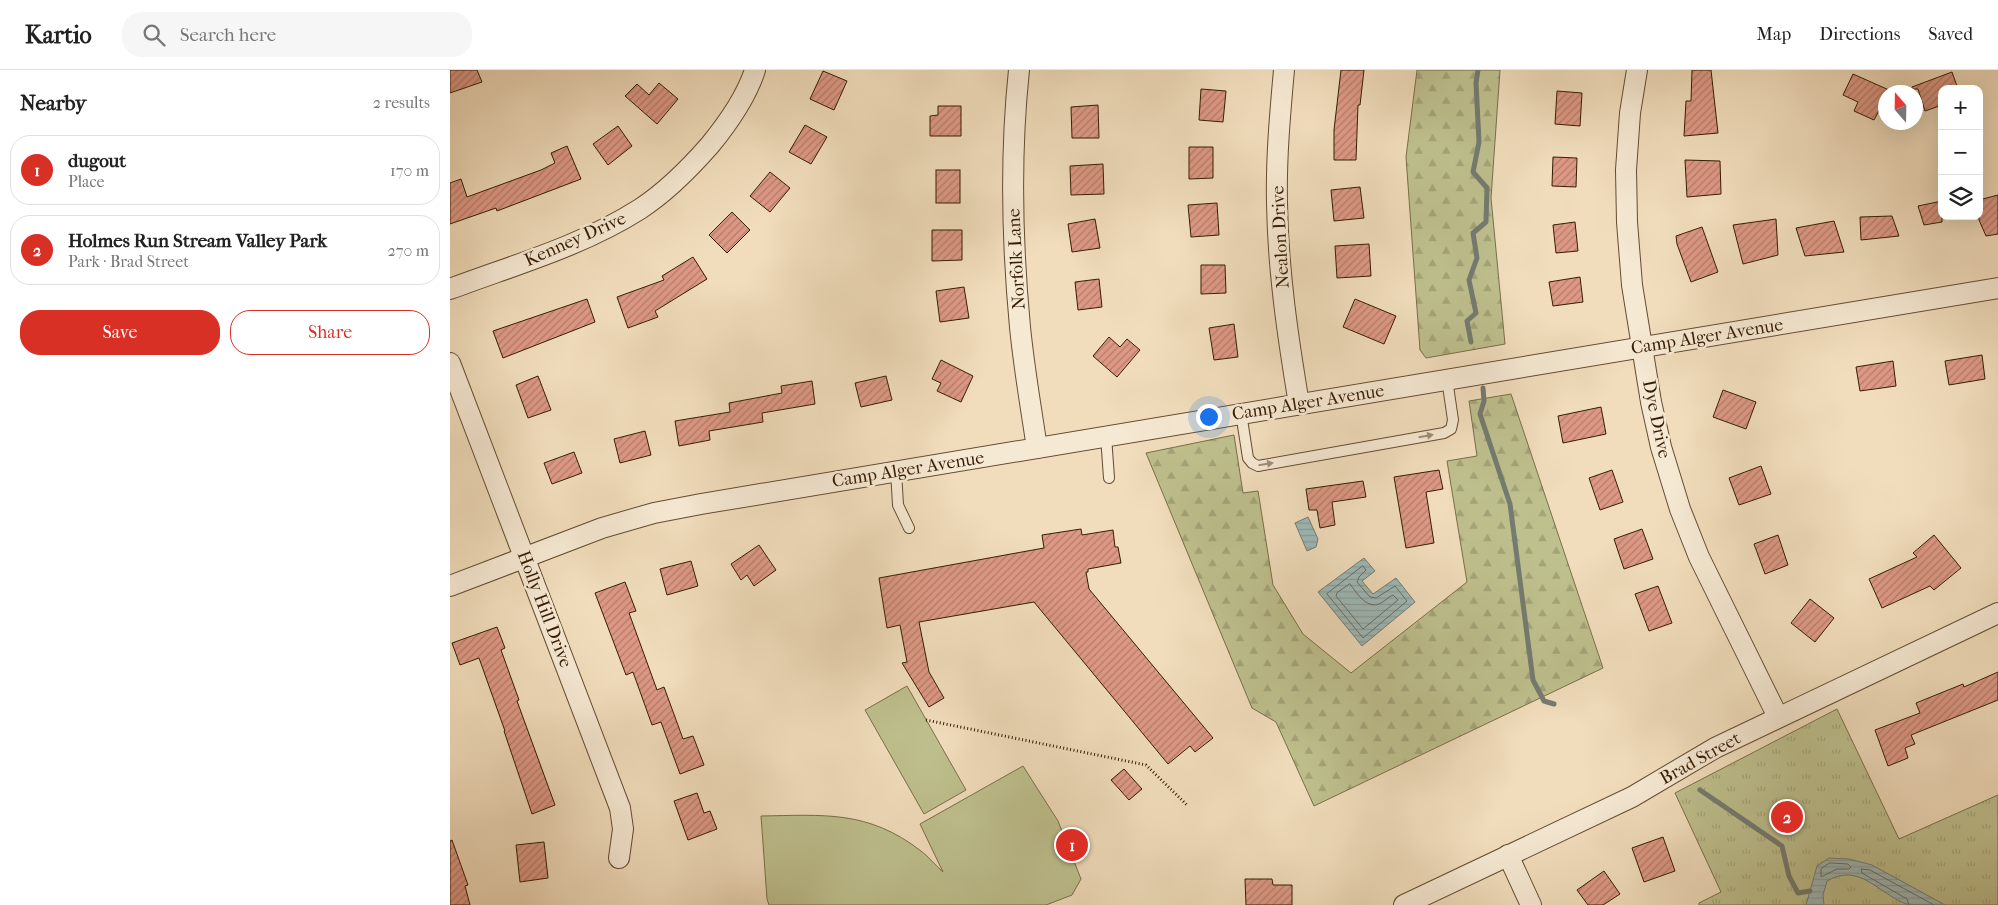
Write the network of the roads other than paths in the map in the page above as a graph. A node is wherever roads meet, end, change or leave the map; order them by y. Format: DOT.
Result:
graph roads {
  1 [pos="755,70"];
  2 [pos="1018,70"];
  3 [pos="1284,70"];
  4 [pos="1637,70"];
  5 [pos="1998,288"];
  6 [pos="450,289"];
  7 [pos="1643,347"];
  8 [pos="450,362"];
  9 [pos="1446,379"];
  10 [pos="1299,404"];
  11 [pos="1241,413"];
  12 [pos="1106,436"];
  13 [pos="1037,448"];
  14 [pos="896,471"];
  15 [pos="1109,478"];
  16 [pos="909,528"];
  17 [pos="525,557"];
  18 [pos="450,586"];
  19 [pos="1998,613"];
  20 [pos="1778,717"];
  21 [pos="1508,856"];
  22 [pos="619,858"];
  23 [pos="1404,905"];
  24 [pos="1531,905"];
  1 -- 6 [label="street, Kenney Drive"];
  2 -- 13 [label="street, Norfolk Lane"];
  3 -- 10 [label="street, Nealon Drive"];
  4 -- 7 [label="street, Dye Drive"];
  5 -- 7 [label="street, Camp Alger Avenue"];
  7 -- 9 [label="street, Camp Alger Avenue"];
  7 -- 20 [label="street, Dye Drive"];
  8 -- 17 [label="street, Holly Hill Drive"];
  9 -- 10 [label="street, Camp Alger Avenue"];
  11 -- 9 [label="lane, one-way"];
  10 -- 11 [label="street, Camp Alger Avenue"];
  11 -- 12 [label="street, Camp Alger Avenue"];
  12 -- 13 [label="street, Camp Alger Avenue"];
  12 -- 15 [label="lane"];
  13 -- 14 [label="street, Camp Alger Avenue"];
  14 -- 16 [label="lane"];
  14 -- 17 [label="street, Camp Alger Avenue"];
  17 -- 18 [label="street, Camp Alger Avenue"];
  17 -- 22 [label="street, Holly Hill Drive"];
  19 -- 20 [label="street, Brad Street"];
  20 -- 21 [label="street, Brad Street"];
  21 -- 23 [label="street, Brad Street"];
  21 -- 24 [label="street"];
}
